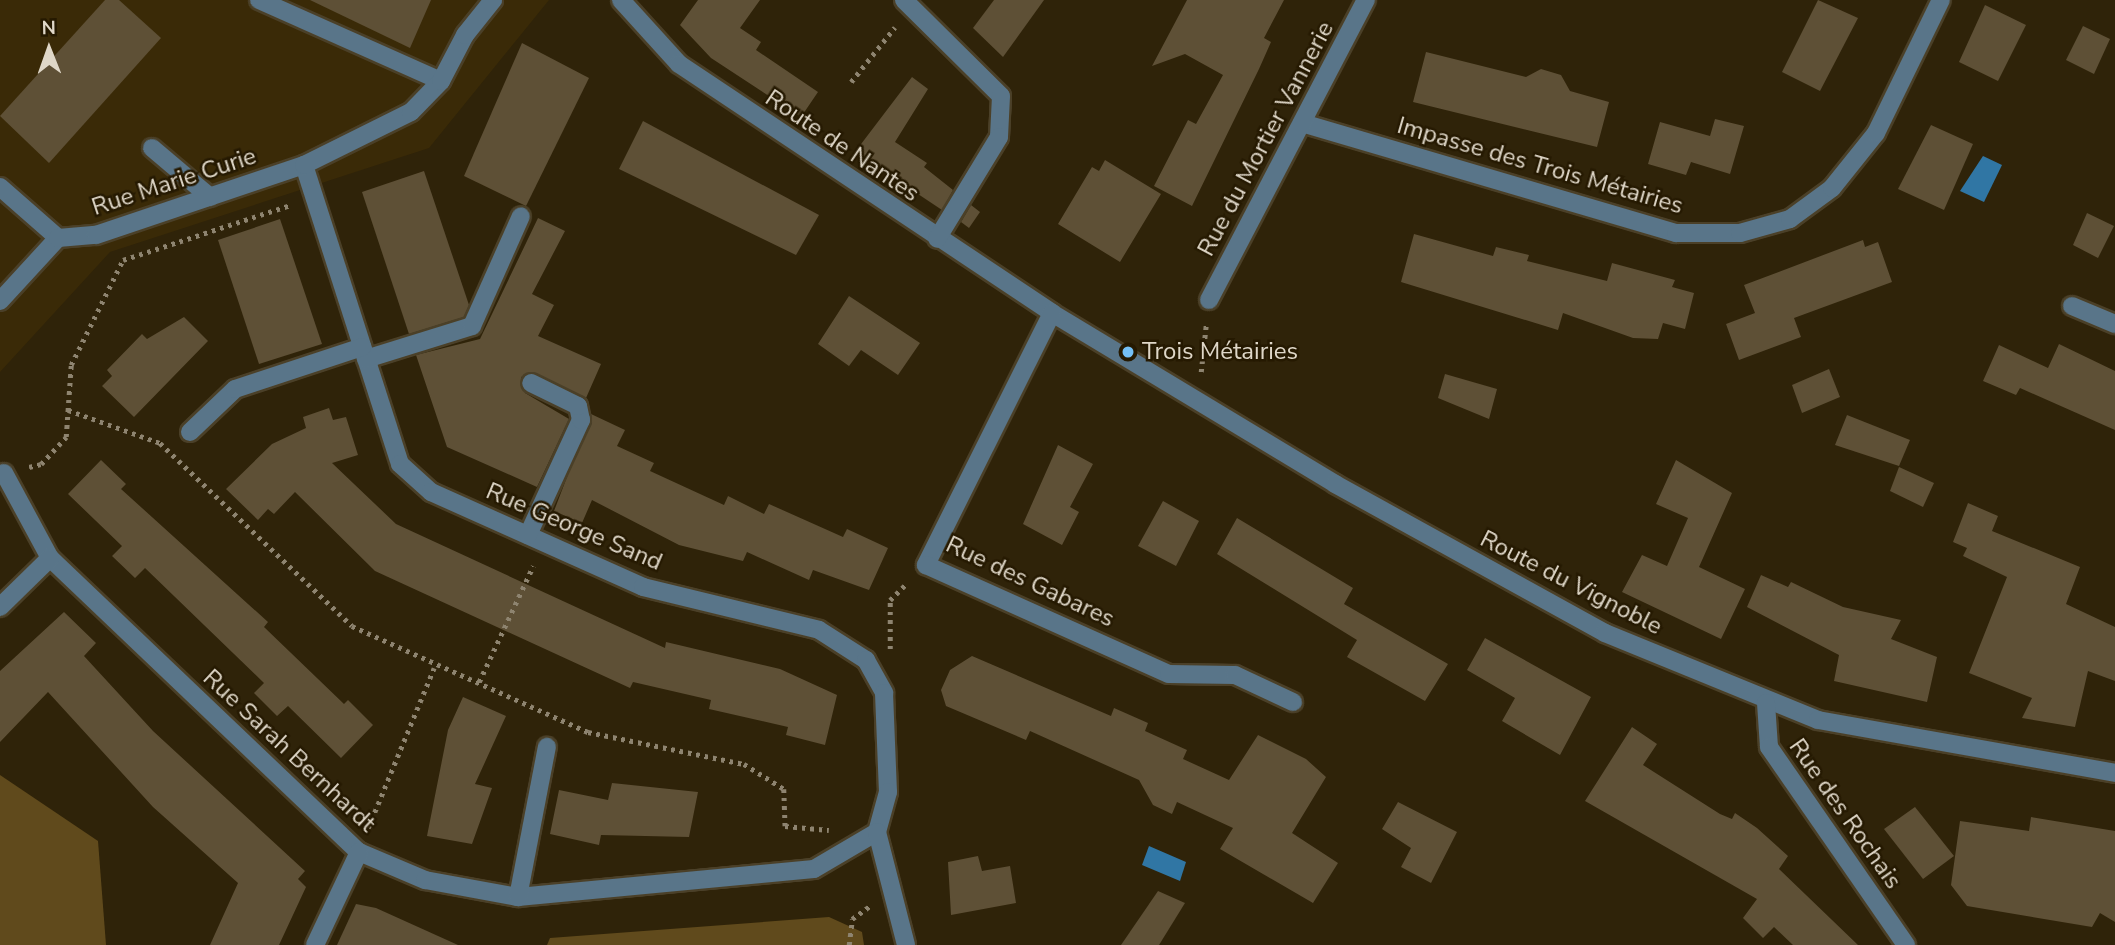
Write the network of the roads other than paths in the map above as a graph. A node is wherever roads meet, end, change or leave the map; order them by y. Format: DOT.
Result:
graph roads {
  1 [pos="260,0"];
  2 [pos="493,0"];
  3 [pos="621,0"];
  4 [pos="1366,0"];
  5 [pos="1941,0"];
  6 [pos="908,3"];
  7 [pos="441,81"];
  8 [pos="1302,123"];
  9 [pos="152,148"];
  10 [pos="304,164"];
  11 [pos="0,187"];
  12 [pos="210,197"];
  13 [pos="521,216"];
  14 [pos="58,238"];
  15 [pos="937,239"];
  16 [pos="1,299"];
  17 [pos="1209,300"];
  18 [pos="2072,306"];
  19 [pos="1052,313"];
  20 [pos="2115,324"];
  21 [pos="364,353"];
  22 [pos="531,383"];
  23 [pos="190,432"];
  24 [pos="4,473"];
  25 [pos="536,539"];
  26 [pos="50,558"];
  27 [pos="0,607"];
  28 [pos="1293,702"];
  29 [pos="1766,703"];
  30 [pos="547,747"];
  31 [pos="2115,774"];
  32 [pos="877,832"];
  33 [pos="359,852"];
  34 [pos="518,897"];
  35 [pos="315,945"];
  36 [pos="906,945"];
  37 [pos="1906,945"];
  1 -- 7 [label="street"];
  2 -- 7 [label="street, Rue Marie Curie"];
  3 -- 15 [label="street, Route de Nantes"];
  4 -- 8 [label="street, Rue du Mortier Vannerie"];
  5 -- 8 [label="street, Impasse des Trois Métairies"];
  6 -- 15 [label="street"];
  7 -- 10 [label="street, Rue Marie Curie"];
  8 -- 17 [label="street, Rue du Mortier Vannerie"];
  9 -- 12 [label="street"];
  10 -- 12 [label="street, Rue Marie Curie"];
  10 -- 21 [label="street, Rue George Sand"];
  11 -- 14 [label="street"];
  12 -- 14 [label="street, Rue Marie Curie"];
  13 -- 21 [label="street"];
  14 -- 16 [label="street"];
  15 -- 19 [label="street, Route de Nantes"];
  18 -- 20 [label="street"];
  19 -- 28 [label="street, Rue des Gabares"];
  19 -- 29 [label="street, Route du Vignoble"];
  21 -- 23 [label="street"];
  21 -- 25 [label="street, Rue George Sand"];
  22 -- 25 [label="street"];
  24 -- 26 [label="street, Rue Sarah Bernhardt"];
  25 -- 32 [label="street, Rue George Sand"];
  26 -- 27 [label="street"];
  26 -- 33 [label="street, Rue Sarah Bernhardt"];
  29 -- 31 [label="street, Route du Vignoble"];
  29 -- 37 [label="street, Rue des Rochais"];
  30 -- 34 [label="street"];
  32 -- 34 [label="street, Rue Sarah Bernhardt"];
  32 -- 36 [label="street"];
  33 -- 34 [label="street, Rue Sarah Bernhardt"];
  33 -- 35 [label="street"];
}
